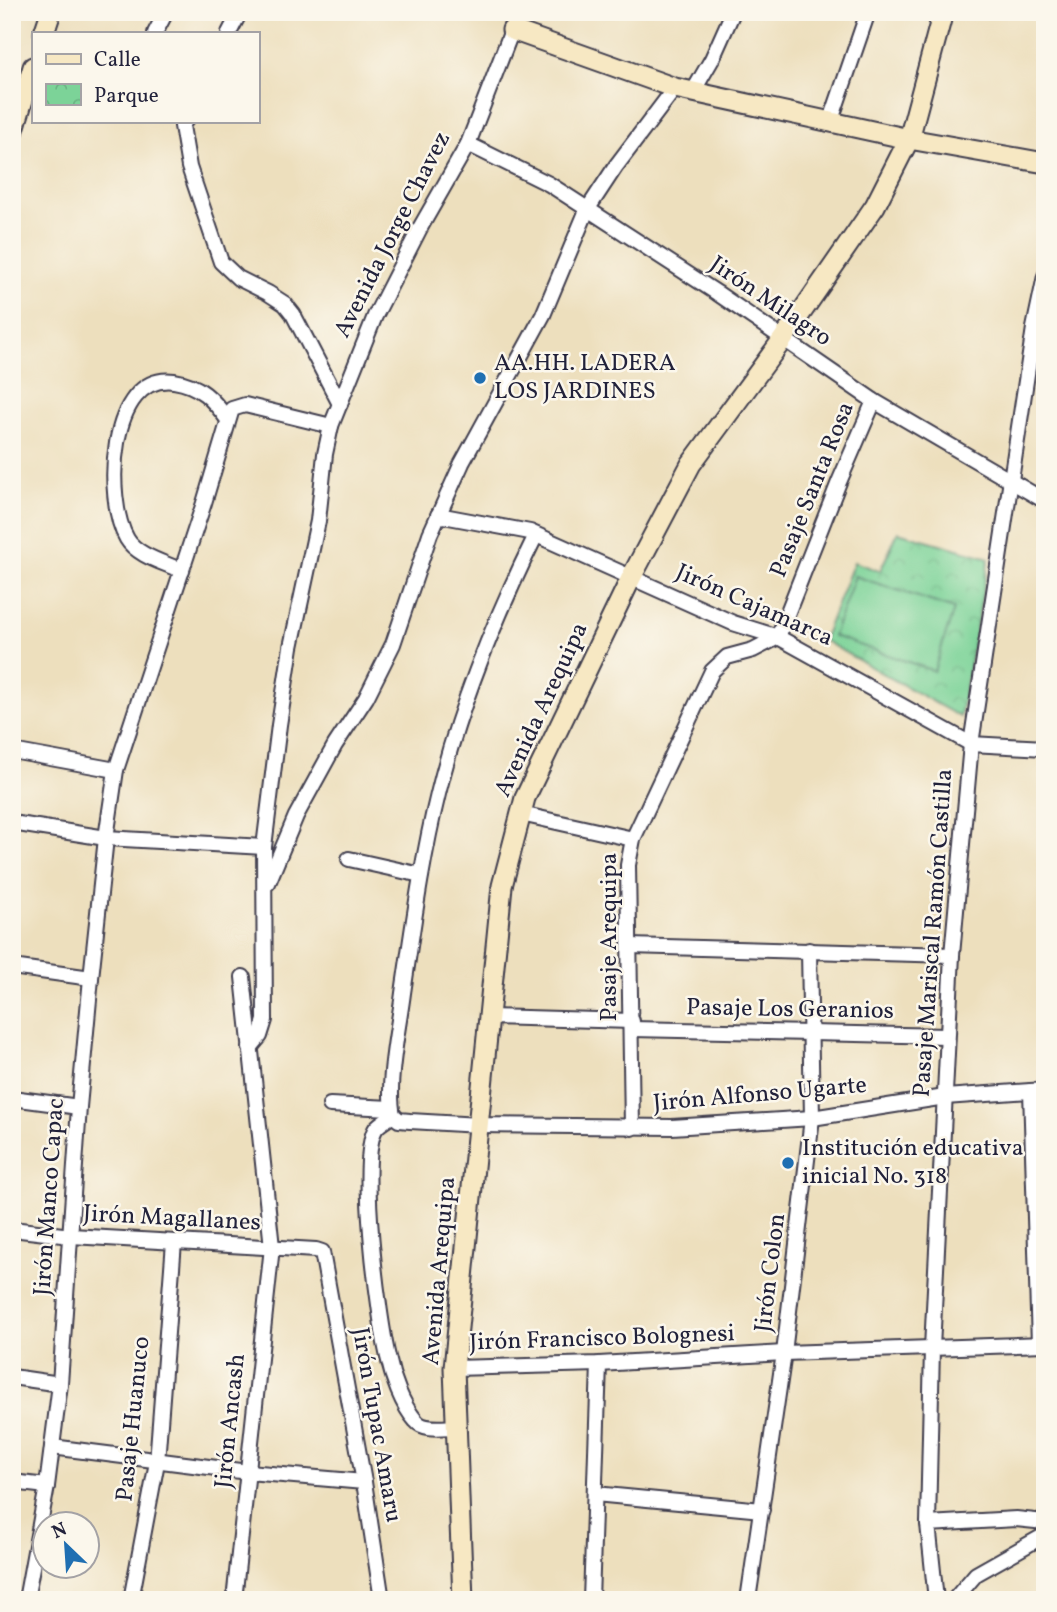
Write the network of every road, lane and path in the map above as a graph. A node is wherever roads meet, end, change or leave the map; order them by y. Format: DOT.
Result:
graph roads {
  1 [pos="51,12"];
  2 [pos="166,12"];
  3 [pos="240,12"];
  4 [pos="733,12"];
  5 [pos="868,12"];
  6 [pos="942,12"];
  7 [pos="516,21"];
  8 [pos="44,32"];
  9 [pos="156,32"];
  10 [pos="230,32"];
  11 [pos="32,70"];
  12 [pos="684,89"];
  13 [pos="831,120"];
  14 [pos="184,122"];
  15 [pos="12,136"];
  16 [pos="909,139"];
  17 [pos="468,144"];
  18 [pos="1045,163"];
  19 [pos="587,210"];
  20 [pos="1045,276"];
  21 [pos="783,339"];
  22 [pos="874,401"];
  23 [pos="340,404"];
  24 [pos="228,420"];
  25 [pos="331,426"];
  26 [pos="1012,481"];
  27 [pos="1045,501"];
  28 [pos="438,514"];
  29 [pos="536,535"];
  30 [pos="182,571"];
  31 [pos="632,576"];
  32 [pos="778,637"];
  33 [pos="971,744"];
  34 [pos="1045,748"];
  35 [pos="12,751"];
  36 [pos="116,770"];
  37 [pos="521,814"];
  38 [pos="12,823"];
  39 [pos="106,838"];
  40 [pos="633,839"];
  41 [pos="264,847"];
  42 [pos="349,859"];
  43 [pos="421,875"];
  44 [pos="265,891"];
  45 [pos="630,946"];
  46 [pos="809,950"];
  47 [pos="952,955"];
  48 [pos="12,967"];
  49 [pos="243,977"];
  50 [pos="91,978"];
  51 [pos="488,1017"];
  52 [pos="632,1025"];
  53 [pos="812,1032"];
  54 [pos="947,1036"];
  55 [pos="250,1048"];
  56 [pos="1038,1091"];
  57 [pos="945,1097"];
  58 [pos="12,1098"];
  59 [pos="330,1105"];
  60 [pos="79,1107"];
  61 [pos="392,1112"];
  62 [pos="812,1118"];
  63 [pos="479,1125"];
  64 [pos="632,1128"];
  65 [pos="12,1229"];
  66 [pos="71,1237"];
  67 [pos="174,1242"];
  68 [pos="272,1247"];
  69 [pos="324,1259"];
  70 [pos="1042,1344"];
  71 [pos="932,1348"];
  72 [pos="784,1353"];
  73 [pos="599,1364"];
  74 [pos="454,1367"];
  75 [pos="12,1377"];
  76 [pos="60,1384"];
  77 [pos="457,1427"];
  78 [pos="52,1447"];
  79 [pos="157,1462"];
  80 [pos="248,1472"];
  81 [pos="12,1482"];
  82 [pos="364,1482"];
  83 [pos="47,1486"];
  84 [pos="595,1494"];
  85 [pos="762,1510"];
  86 [pos="1045,1521"];
  87 [pos="928,1524"];
  88 [pos="1045,1535"];
  89 [pos="26,1600"];
  90 [pos="131,1600"];
  91 [pos="234,1600"];
  92 [pos="382,1600"];
  93 [pos="463,1600"];
  94 [pos="591,1600"];
  95 [pos="748,1600"];
  96 [pos="936,1600"];
  97 [pos="954,1600"];
  1 -- 8 [label="main road"];
  2 -- 9 [label="street"];
  3 -- 10 [label="street"];
  4 -- 12 [label="street"];
  5 -- 13 [label="street"];
  6 -- 16 [label="main road, Avenida Arequipa"];
  7 -- 12 [label="main road, Avenida Jorge Chavez"];
  7 -- 17 [label="street, Avenida Jorge Chavez"];
  11 -- 15 [label="main road"];
  12 -- 13 [label="main road, Avenida Jorge Chavez"];
  12 -- 19 [label="street"];
  13 -- 16 [label="main road, Avenida Jorge Chavez"];
  14 -- 23 [label="street"];
  16 -- 18 [label="main road, Avenida Jorge Chavez"];
  16 -- 21 [label="main road, Avenida Arequipa"];
  17 -- 19 [label="street, Jirón Milagro"];
  17 -- 23 [label="street, Avenida Jorge Chavez"];
  19 -- 21 [label="street, Jirón Milagro"];
  19 -- 28 [label="street"];
  20 -- 26 [label="street, Pasaje Mariscal Ramón Castilla"];
  21 -- 22 [label="street, Jirón Milagro"];
  21 -- 31 [label="main road, Avenida Arequipa"];
  22 -- 26 [label="street, Jirón Milagro"];
  22 -- 32 [label="street, Pasaje Santa Rosa"];
  23 -- 25 [label="street, Avenida Jorge Chavez"];
  24 -- 25 [label="street"];
  24 -- 30 [label="street, Jirón Manco Capac"];
  24 -- 30 [label="street"];
  25 -- 41 [label="street, Avenida Jorge Chavez"];
  26 -- 27 [label="street, Jirón Milagro"];
  26 -- 33 [label="street, Pasaje Mariscal Ramón Castilla"];
  28 -- 29 [label="street, Jirón Cajamarca"];
  28 -- 44 [label="street"];
  29 -- 31 [label="street, Jirón Cajamarca"];
  29 -- 43 [label="street"];
  30 -- 36 [label="street, Jirón Manco Capac"];
  31 -- 32 [label="street, Jirón Cajamarca"];
  31 -- 37 [label="main road, Avenida Arequipa"];
  32 -- 33 [label="street, Jirón Cajamarca"];
  32 -- 40 [label="street, Pasaje Arequipa"];
  33 -- 34 [label="street, Jirón Cajamarca"];
  33 -- 47 [label="street, Pasaje Mariscal Ramón Castilla"];
  35 -- 36 [label="street"];
  36 -- 39 [label="street, Jirón Manco Capac"];
  37 -- 40 [label="street"];
  37 -- 51 [label="main road, Avenida Arequipa"];
  38 -- 39 [label="street"];
  39 -- 41 [label="street"];
  39 -- 50 [label="street, Jirón Manco Capac"];
  40 -- 45 [label="street, Pasaje Arequipa"];
  41 -- 44 [label="street, Avenida Jorge Chavez"];
  42 -- 43 [label="street"];
  43 -- 61 [label="street"];
  44 -- 55 [label="street, Avenida Jorge Chavez"];
  45 -- 46 [label="street"];
  45 -- 52 [label="street, Pasaje Arequipa"];
  46 -- 47 [label="street"];
  46 -- 53 [label="street, Jirón Colon"];
  47 -- 54 [label="street, Pasaje Mariscal Ramón Castilla"];
  48 -- 50 [label="street"];
  49 -- 55 [label="street, Jirón Ancash"];
  50 -- 60 [label="street, Jirón Manco Capac"];
  51 -- 52 [label="street, Pasaje Los Geranios"];
  51 -- 63 [label="main road, Avenida Arequipa"];
  52 -- 53 [label="street, Pasaje Los Geranios"];
  52 -- 64 [label="street, Pasaje Arequipa"];
  53 -- 54 [label="street, Pasaje Los Geranios"];
  53 -- 62 [label="street, Jirón Colon"];
  54 -- 57 [label="street, Pasaje Mariscal Ramón Castilla"];
  55 -- 68 [label="street, Jirón Ancash"];
  56 -- 57 [label="street, Jirón Alfonso Ugarte"];
  56 -- 70 [label="street"];
  57 -- 62 [label="street, Jirón Alfonso Ugarte"];
  57 -- 71 [label="street, Pasaje Mariscal Ramón Castilla"];
  58 -- 60 [label="street"];
  59 -- 61 [label="street, Jirón Alfonso Ugarte"];
  60 -- 66 [label="street, Jirón Manco Capac"];
  61 -- 63 [label="street, Jirón Alfonso Ugarte"];
  61 -- 77 [label="street"];
  62 -- 64 [label="street, Jirón Alfonso Ugarte"];
  62 -- 72 [label="street, Jirón Colon"];
  63 -- 64 [label="street, Jirón Alfonso Ugarte"];
  63 -- 74 [label="main road, Avenida Arequipa"];
  65 -- 66 [label="street, Jirón Magallanes"];
  66 -- 67 [label="street, Jirón Magallanes"];
  66 -- 76 [label="street, Jirón Manco Capac"];
  67 -- 68 [label="street, Jirón Magallanes"];
  67 -- 79 [label="street, Pasaje Huanuco"];
  68 -- 69 [label="street, Jirón Magallanes"];
  68 -- 80 [label="street, Jirón Ancash"];
  69 -- 82 [label="street, Jirón Tupac Amaru"];
  70 -- 71 [label="street, Jirón Francisco Bolognesi"];
  71 -- 72 [label="street, Jirón Francisco Bolognesi"];
  71 -- 87 [label="street, Pasaje Mariscal Ramón Castilla"];
  72 -- 73 [label="street, Jirón Francisco Bolognesi"];
  72 -- 85 [label="street, Jirón Colon"];
  73 -- 74 [label="street, Jirón Francisco Bolognesi"];
  73 -- 84 [label="street"];
  74 -- 77 [label="main road, Avenida Arequipa"];
  75 -- 76 [label="street"];
  76 -- 78 [label="street, Jirón Manco Capac"];
  77 -- 93 [label="main road, Avenida Arequipa"];
  78 -- 79 [label="street"];
  78 -- 83 [label="street, Jirón Manco Capac"];
  79 -- 80 [label="street"];
  79 -- 90 [label="street, Pasaje Huanuco"];
  80 -- 82 [label="street"];
  80 -- 91 [label="street, Jirón Ancash"];
  81 -- 83 [label="street"];
  82 -- 92 [label="street, Jirón Tupac Amaru"];
  83 -- 89 [label="street, Jirón Manco Capac"];
  84 -- 85 [label="street"];
  84 -- 94 [label="street"];
  85 -- 95 [label="street, Jirón Colon"];
  86 -- 87 [label="street"];
  87 -- 96 [label="street, Pasaje Mariscal Ramón Castilla"];
  88 -- 97 [label="street"];
}
